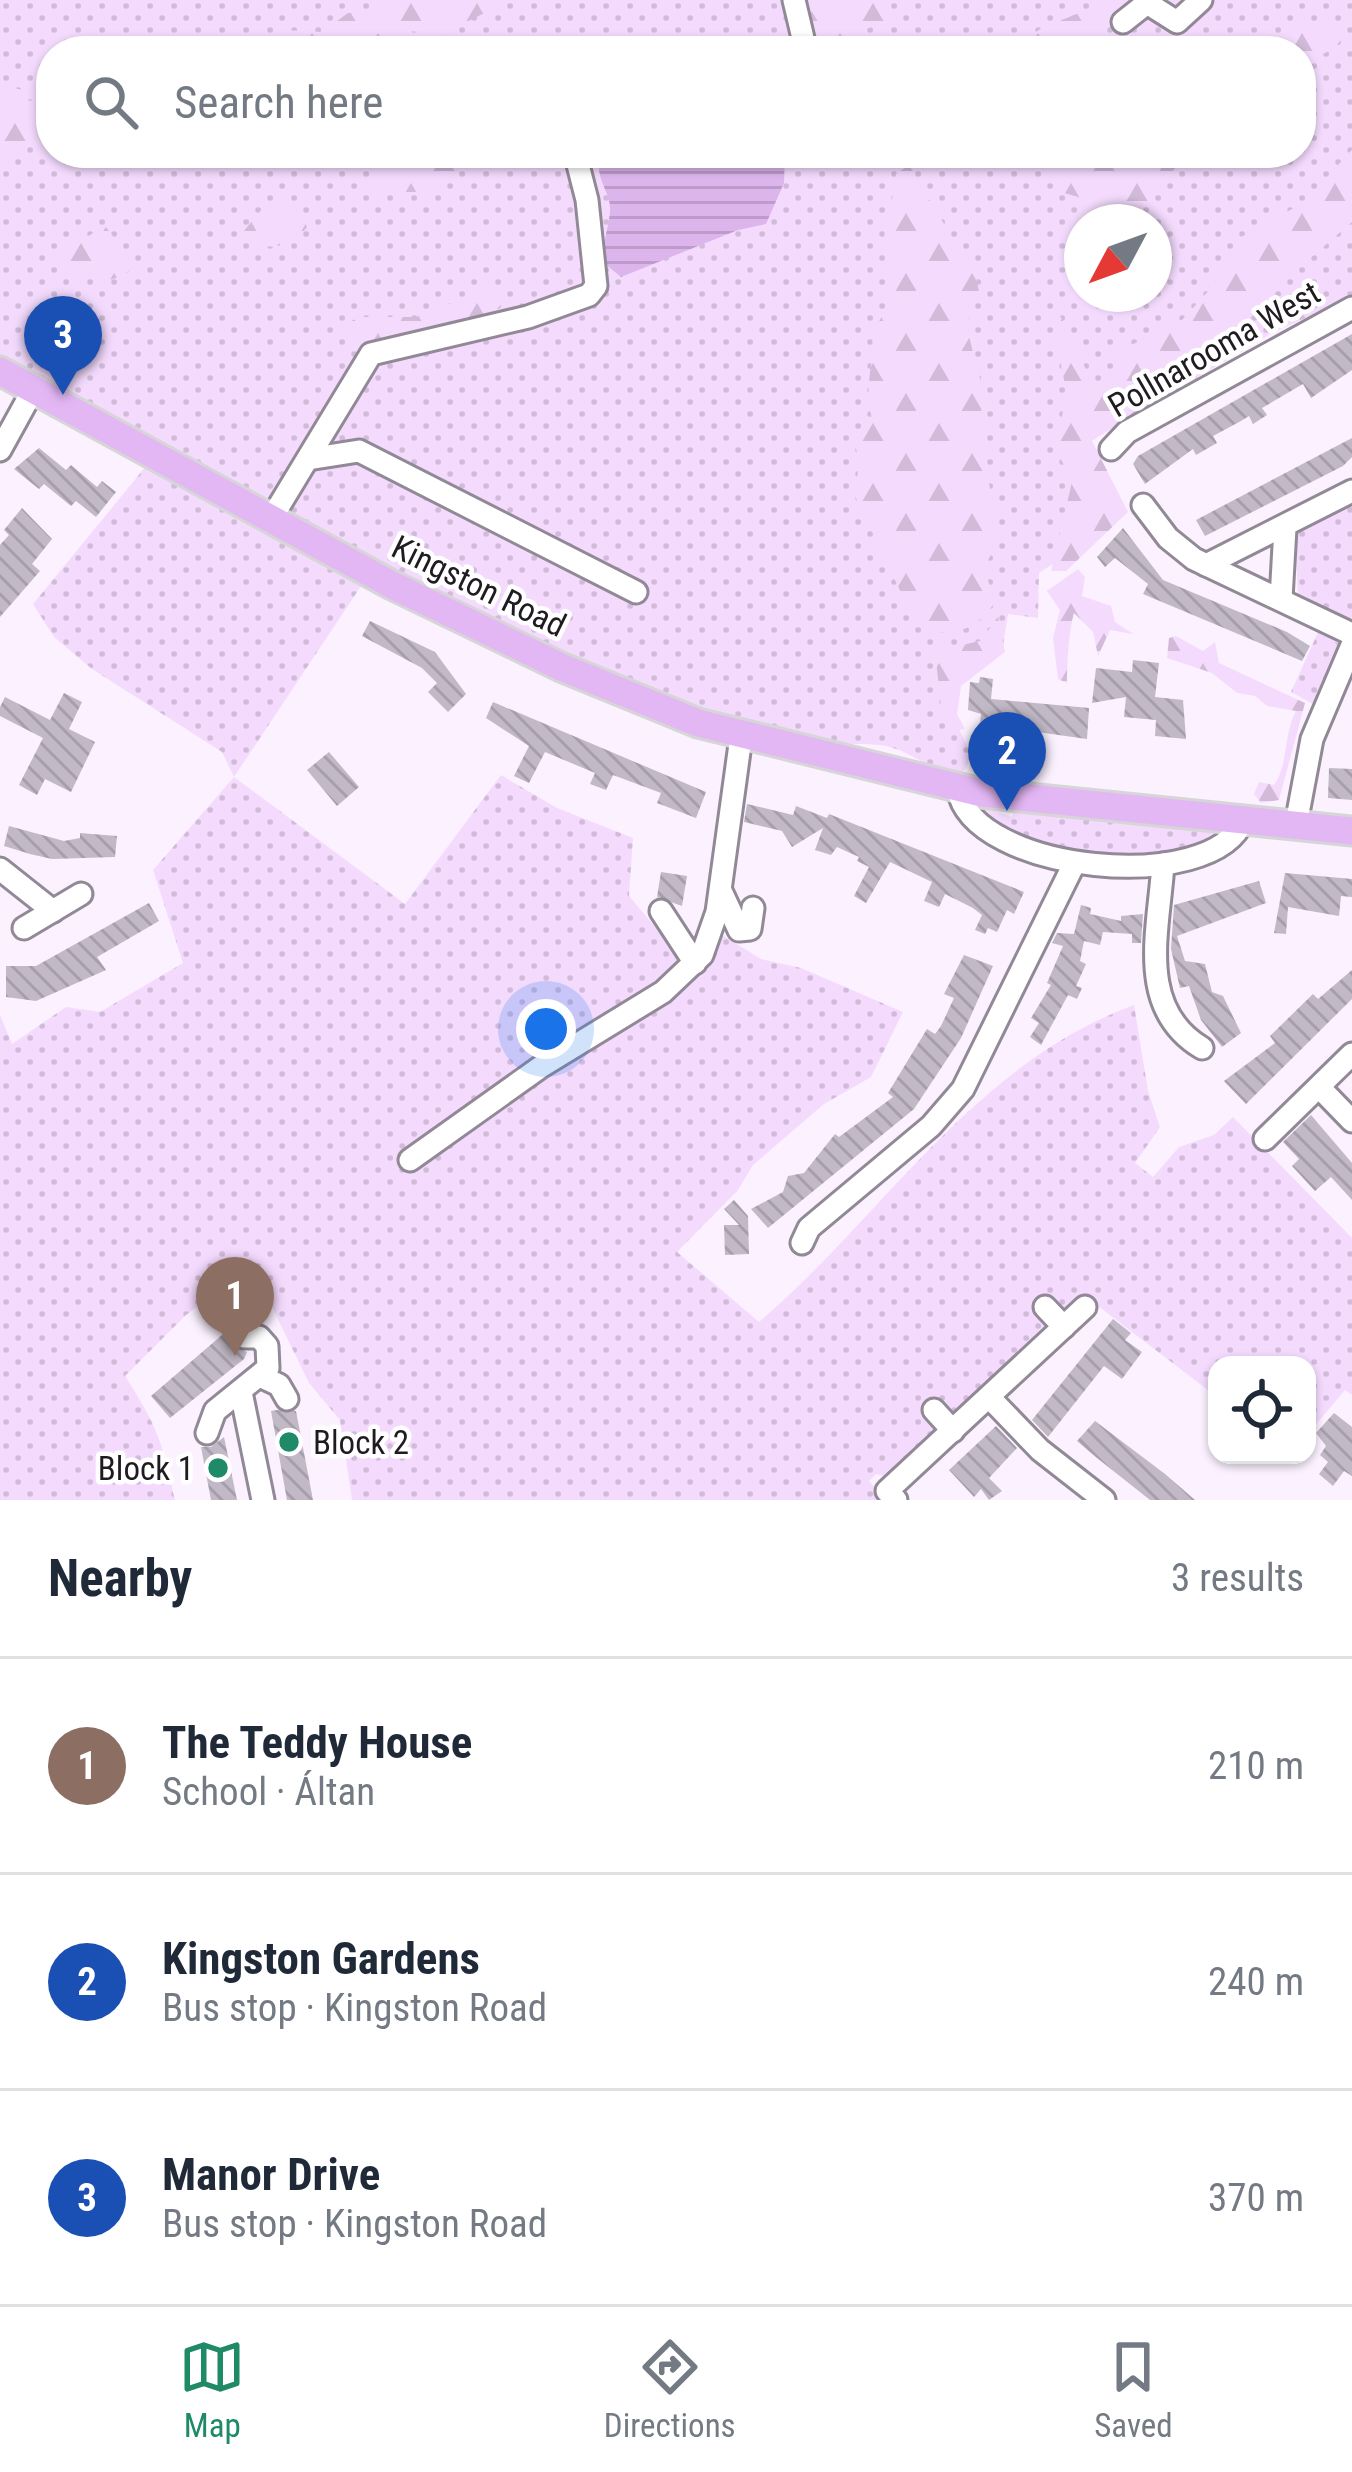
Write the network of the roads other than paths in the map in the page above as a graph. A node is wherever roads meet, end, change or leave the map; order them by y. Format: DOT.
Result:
graph roads {
  1 [pos="794,0"];
  2 [pos="1202,0"];
  3 [pos="1145,2"];
  4 [pos="1123,22"];
  5 [pos="802,36"];
  6 [pos="579,168"];
  7 [pos="1352,308"];
  8 [pos="0,371"];
  9 [pos="33,390"];
  10 [pos="1111,449"];
  11 [pos="0,450"];
  12 [pos="308,458"];
  13 [pos="1352,491"];
  14 [pos="1143,505"];
  15 [pos="271,519"];
  16 [pos="1285,528"];
  17 [pos="1206,565"];
  18 [pos="636,592"];
  19 [pos="1281,599"];
  20 [pos="1352,634"];
  21 [pos="1352,645"];
  22 [pos="741,736"];
  23 [pos="958,789"];
  24 [pos="1243,820"];
  25 [pos="1296,824"];
  26 [pos="1352,831"];
  27 [pos="1074,864"];
  28 [pos="1162,864"];
  29 [pos="0,868"];
  30 [pos="719,890"];
  31 [pos="81,894"];
  32 [pos="753,908"];
  33 [pos="53,911"];
  34 [pos="661,911"];
  35 [pos="24,928"];
  36 [pos="695,963"];
  37 [pos="1202,1048"];
  38 [pos="1352,1054"];
  39 [pos="1320,1088"];
  40 [pos="1352,1121"];
  41 [pos="1265,1139"];
  42 [pos="410,1160"];
  43 [pos="802,1244"];
  44 [pos="1045,1307"];
  45 [pos="1085,1307"];
  46 [pos="1064,1328"];
  47 [pos="244,1337"];
  48 [pos="262,1377"];
  49 [pos="241,1392"];
  50 [pos="989,1398"];
  51 [pos="286,1399"];
  52 [pos="934,1410"];
  53 [pos="953,1431"];
  54 [pos="207,1433"];
  55 [pos="887,1491"];
  56 [pos="263,1500"];
  57 [pos="1104,1500"];
  1 -- 5 [label="street"];
  2 -- 3 [label="street"];
  3 -- 4 [label="street"];
  6 -- 12 [label="street"];
  7 -- 10 [label="street, Pollnarooma West"];
  8 -- 9 [label="main road, Kingston Road"];
  9 -- 11 [label="street"];
  9 -- 15 [label="main road, Kingston Road"];
  12 -- 15 [label="street"];
  12 -- 18 [label="street"];
  13 -- 16 [label="street"];
  14 -- 17 [label="street"];
  15 -- 22 [label="main road, Kingston Road"];
  16 -- 17 [label="street"];
  16 -- 19 [label="street"];
  17 -- 19 [label="street"];
  19 -- 20 [label="street"];
  21 -- 25 [label="street"];
  22 -- 23 [label="main road, Kingston Road"];
  22 -- 30 [label="street"];
  23 -- 24 [label="main road, Kingston Road"];
  23 -- 27 [label="street"];
  24 -- 25 [label="main road, Kingston Road"];
  24 -- 28 [label="street"];
  25 -- 26 [label="main road, Kingston Road"];
  27 -- 28 [label="street"];
  27 -- 43 [label="street"];
  28 -- 37 [label="street"];
  29 -- 33 [label="street"];
  30 -- 32 [label="street"];
  30 -- 36 [label="street"];
  31 -- 33 [label="street"];
  33 -- 35 [label="street"];
  34 -- 36 [label="street"];
  36 -- 42 [label="street"];
  38 -- 39 [label="street"];
  39 -- 40 [label="street"];
  39 -- 41 [label="street"];
  44 -- 46 [label="street"];
  45 -- 46 [label="street"];
  46 -- 50 [label="street"];
  47 -- 48 [label="street"];
  48 -- 49 [label="street"];
  48 -- 51 [label="street"];
  49 -- 54 [label="street"];
  49 -- 56 [label="street"];
  50 -- 53 [label="street"];
  50 -- 57 [label="street"];
  52 -- 53 [label="street"];
  53 -- 55 [label="street"];
}
